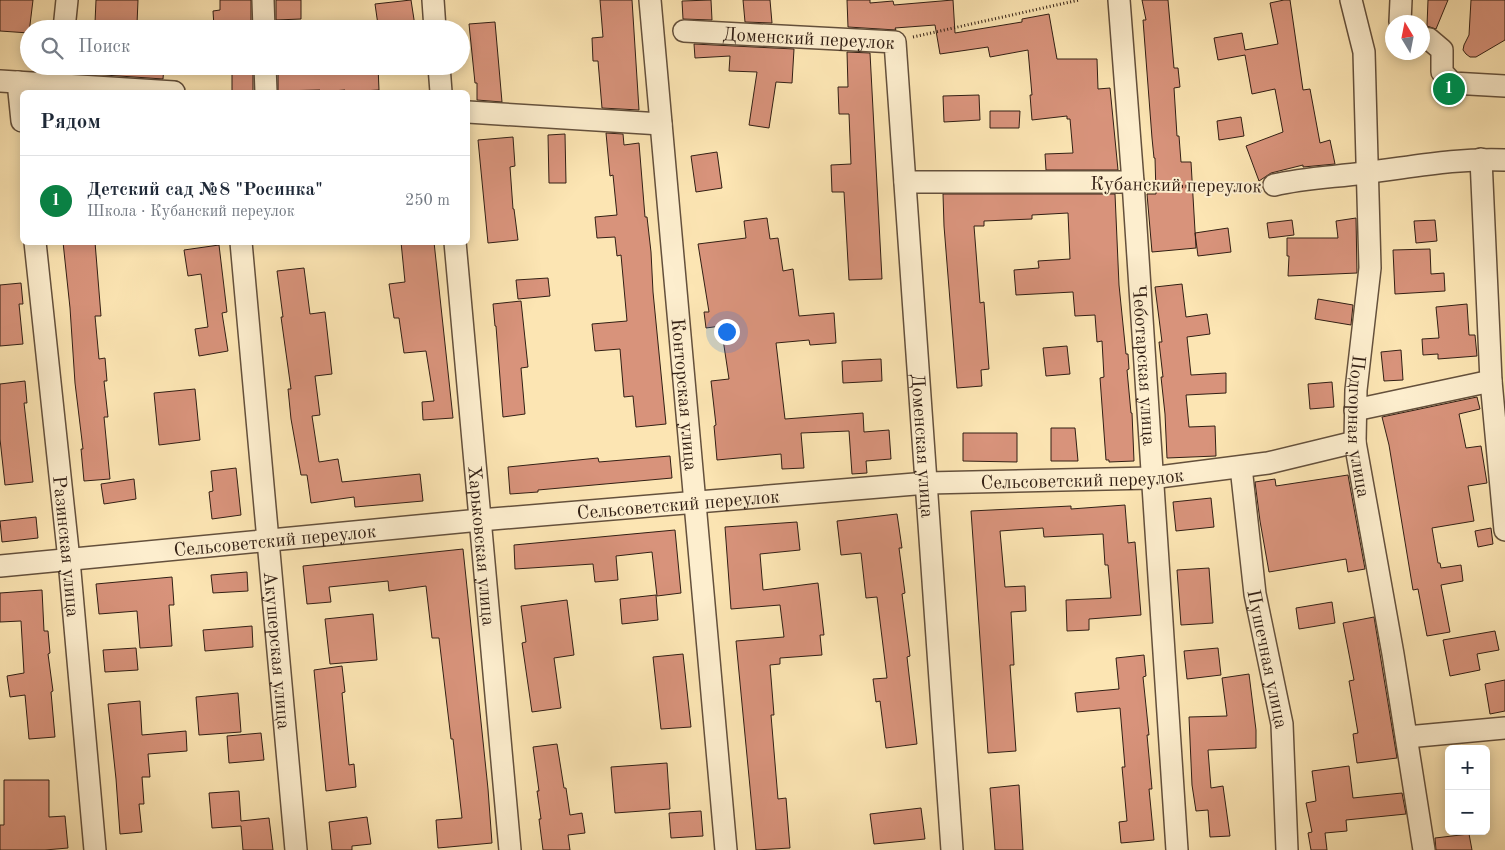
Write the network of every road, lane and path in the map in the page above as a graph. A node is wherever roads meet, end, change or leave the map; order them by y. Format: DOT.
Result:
graph roads {
  1 [pos="67,0"];
  2 [pos="263,0"];
  3 [pos="433,0"];
  4 [pos="650,0"];
  5 [pos="1079,0"];
  6 [pos="1119,0"];
  7 [pos="1351,0"];
  8 [pos="1401,0"];
  9 [pos="1400,15"];
  10 [pos="65,20"];
  11 [pos="264,20"];
  12 [pos="434,20"];
  13 [pos="684,31"];
  14 [pos="1430,40"];
  15 [pos="895,42"];
  16 [pos="266,75"];
  17 [pos="440,75"];
  18 [pos="58,76"];
  19 [pos="9,82"];
  20 [pos="1505,86"];
  21 [pos="160,90"];
  22 [pos="266,90"];
  23 [pos="441,90"];
  24 [pos="470,112"];
  25 [pos="20,115"];
  26 [pos="660,124"];
  27 [pos="1481,159"];
  28 [pos="1505,160"];
  29 [pos="1366,173"];
  30 [pos="905,182"];
  31 [pos="1133,182"];
  32 [pos="1274,185"];
  33 [pos="35,245"];
  34 [pos="240,245"];
  35 [pos="455,245"];
  36 [pos="1491,381"];
  37 [pos="1356,410"];
  38 [pos="1355,442"];
  39 [pos="1242,467"];
  40 [pos="1151,478"];
  41 [pos="927,483"];
  42 [pos="695,502"];
  43 [pos="480,520"];
  44 [pos="1505,530"];
  45 [pos="268,540"];
  46 [pos="69,560"];
  47 [pos="0,566"];
  48 [pos="1505,728"];
  49 [pos="1407,737"];
  50 [pos="95,850"];
  51 [pos="296,850"];
  52 [pos="510,850"];
  53 [pos="726,850"];
  54 [pos="952,850"];
  55 [pos="1177,850"];
  56 [pos="1287,850"];
  57 [pos="1424,850"];
  1 -- 10 [label="street"];
  2 -- 11 [label="street"];
  3 -- 12 [label="street"];
  4 -- 26 [label="street, Конторская улица"];
  5 -- 15 [label="path, Доменский переулок"];
  6 -- 31 [label="street, Чеботарская улица"];
  7 -- 29 [label="street, Подгорная улица"];
  8 -- 9 [label="street"];
  13 -- 15 [label="street, Доменский переулок"];
  14 -- 20 [label="street"];
  15 -- 30 [label="street, Доменская улица"];
  16 -- 22 [label="street"];
  17 -- 23 [label="street"];
  18 -- 19 [label="street"];
  18 -- 21 [label="street"];
  19 -- 25 [label="street"];
  24 -- 26 [label="street"];
  26 -- 42 [label="street, Конторская улица"];
  27 -- 28 [label="street, Кубанский переулок"];
  27 -- 29 [label="street, Кубанский переулок"];
  27 -- 36 [label="street"];
  29 -- 32 [label="street, Кубанский переулок"];
  29 -- 37 [label="street, Подгорная улица"];
  30 -- 31 [label="street, Кубанский переулок"];
  30 -- 41 [label="street, Доменская улица"];
  31 -- 32 [label="path, Кубанский переулок"];
  31 -- 40 [label="street, Чеботарская улица"];
  33 -- 46 [label="street, Разинская улица"];
  34 -- 45 [label="street, Акушерская улица"];
  35 -- 43 [label="street, Харьковская улица"];
  36 -- 37 [label="street"];
  36 -- 44 [label="street"];
  37 -- 38 [label="street, Подгорная улица"];
  38 -- 39 [label="street, Сельсоветский переулок"];
  38 -- 49 [label="street, Подгорная улица"];
  39 -- 40 [label="street, Сельсоветский переулок"];
  39 -- 56 [label="street, Пушечная улица"];
  40 -- 41 [label="street, Сельсоветский переулок"];
  40 -- 55 [label="street, Чеботарская улица"];
  41 -- 42 [label="street, Сельсоветский переулок"];
  41 -- 54 [label="street, Доменская улица"];
  42 -- 43 [label="street, Сельсоветский переулок"];
  42 -- 53 [label="street, Конторская улица"];
  43 -- 45 [label="street, Сельсоветский переулок"];
  43 -- 52 [label="street, Харьковская улица"];
  45 -- 46 [label="street, Сельсоветский переулок"];
  45 -- 51 [label="street, Акушерская улица"];
  46 -- 47 [label="street, Сельсоветский переулок"];
  46 -- 50 [label="street, Разинская улица"];
  48 -- 49 [label="street"];
  49 -- 57 [label="street, Подгорная улица"];
}
